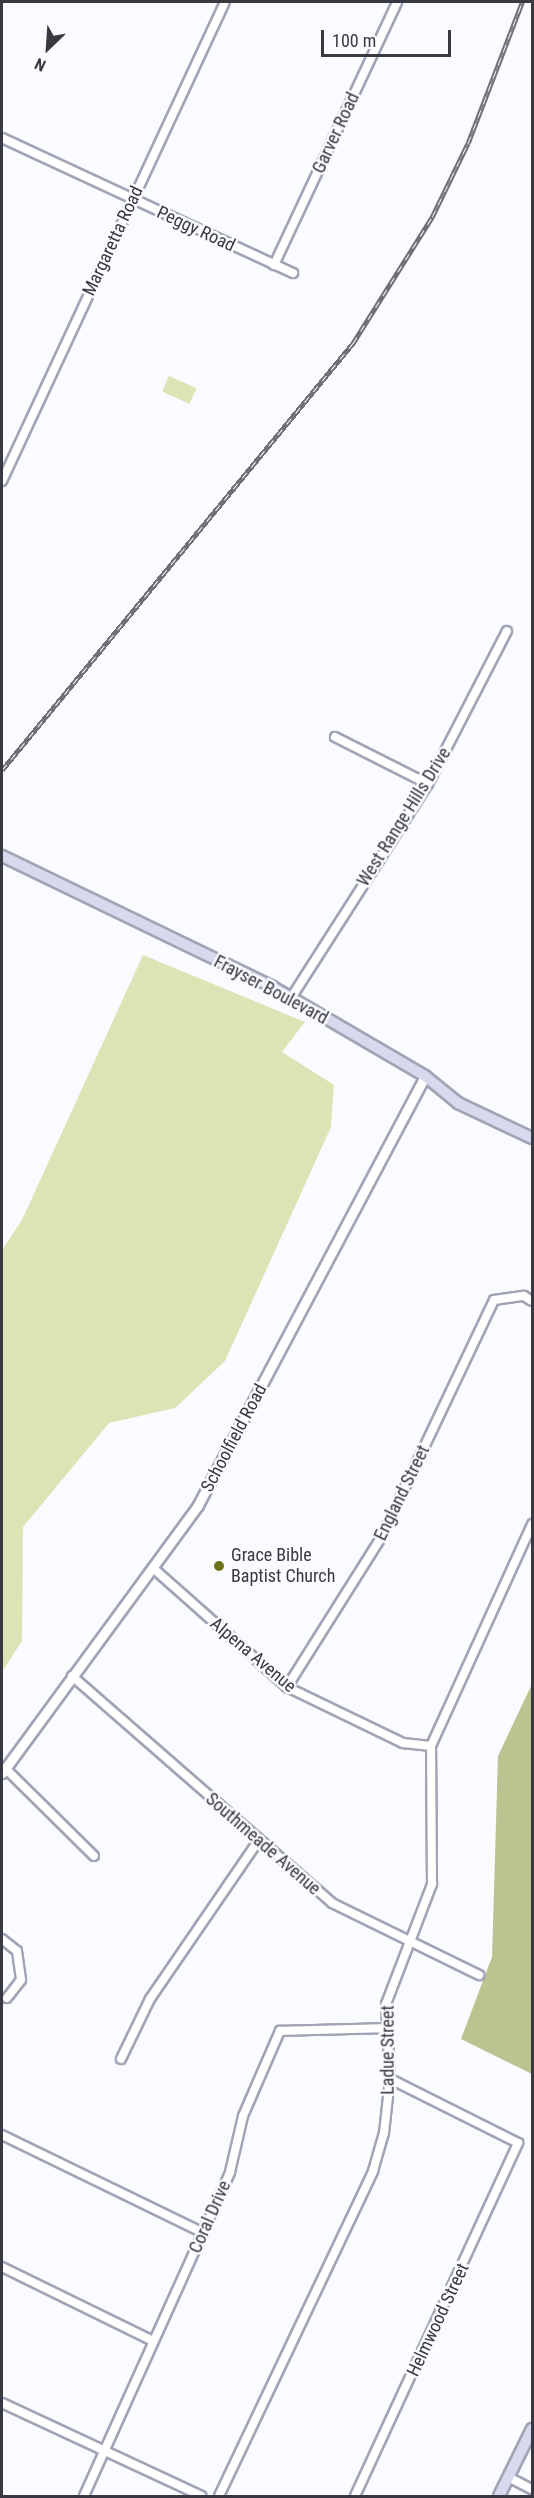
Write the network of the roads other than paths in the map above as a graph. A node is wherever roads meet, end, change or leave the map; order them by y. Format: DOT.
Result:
graph roads {
  1 [pos="225,2"];
  2 [pos="397,2"];
  3 [pos="2,138"];
  4 [pos="132,199"];
  5 [pos="274,265"];
  6 [pos="293,273"];
  7 [pos="4,469"];
  8 [pos="2,481"];
  9 [pos="507,631"];
  10 [pos="335,737"];
  11 [pos="428,784"];
  12 [pos="2,856"];
  13 [pos="291,998"];
  14 [pos="425,1076"];
  15 [pos="532,1138"];
  16 [pos="532,1301"];
  17 [pos="532,1524"];
  18 [pos="529,1544"];
  19 [pos="154,1569"];
  20 [pos="72,1676"];
  21 [pos="287,1687"];
  22 [pos="431,1746"];
  23 [pos="3,1770"];
  24 [pos="258,1841"];
  25 [pos="94,1856"];
  26 [pos="2,1939"];
  27 [pos="410,1940"];
  28 [pos="479,1975"];
  29 [pos="7,1998"];
  30 [pos="386,2028"];
  31 [pos="121,2059"];
  32 [pos="390,2079"];
  33 [pos="2,2135"];
  34 [pos="204,2233"];
  35 [pos="2,2267"];
  36 [pos="153,2341"];
  37 [pos="2,2403"];
  38 [pos="532,2430"];
  39 [pos="101,2451"];
  40 [pos="508,2477"];
  41 [pos="532,2489"];
  42 [pos="84,2496"];
  43 [pos="201,2496"];
  44 [pos="219,2496"];
  45 [pos="355,2496"];
  46 [pos="499,2496"];
  1 -- 4 [label="street, Margaretta Road"];
  2 -- 5 [label="street, Garver Road"];
  3 -- 4 [label="street, Peggy Road"];
  4 -- 5 [label="street, Peggy Road"];
  4 -- 7 [label="street, Margaretta Road"];
  5 -- 6 [label="street, Peggy Road"];
  7 -- 8 [label="street, Margaretta Road"];
  9 -- 11 [label="street, West Range Hills Drive"];
  10 -- 11 [label="street"];
  11 -- 13 [label="street, West Range Hills Drive"];
  12 -- 13 [label="main road, Frayser Boulevard"];
  13 -- 14 [label="main road, Frayser Boulevard"];
  14 -- 15 [label="main road, Frayser Boulevard"];
  14 -- 19 [label="street, Schoolfield Road"];
  16 -- 21 [label="street, England Street"];
  17 -- 18 [label="street, Ladue Street"];
  18 -- 22 [label="street, Ladue Street"];
  19 -- 20 [label="street, Schoolfield Road"];
  19 -- 21 [label="street, Alpena Avenue"];
  20 -- 23 [label="street, Schoolfield Road"];
  20 -- 24 [label="street, Southmeade Avenue"];
  21 -- 22 [label="street, Alpena Avenue"];
  22 -- 27 [label="street, Ladue Street"];
  23 -- 25 [label="street"];
  24 -- 27 [label="street, Southmeade Avenue"];
  24 -- 31 [label="street"];
  26 -- 29 [label="street"];
  27 -- 28 [label="street, Southmeade Avenue"];
  27 -- 30 [label="street, Ladue Street"];
  30 -- 32 [label="street, Ladue Street"];
  30 -- 34 [label="street, Coral Drive"];
  32 -- 44 [label="street, Ladue Street"];
  32 -- 45 [label="street, Helmwood Street"];
  33 -- 34 [label="street"];
  34 -- 36 [label="street, Coral Drive"];
  35 -- 36 [label="street"];
  36 -- 39 [label="street, Coral Drive"];
  37 -- 39 [label="street"];
  38 -- 40 [label="main road"];
  39 -- 42 [label="street, Coral Drive"];
  39 -- 43 [label="street"];
  40 -- 41 [label="street"];
  40 -- 46 [label="main road"];
}
